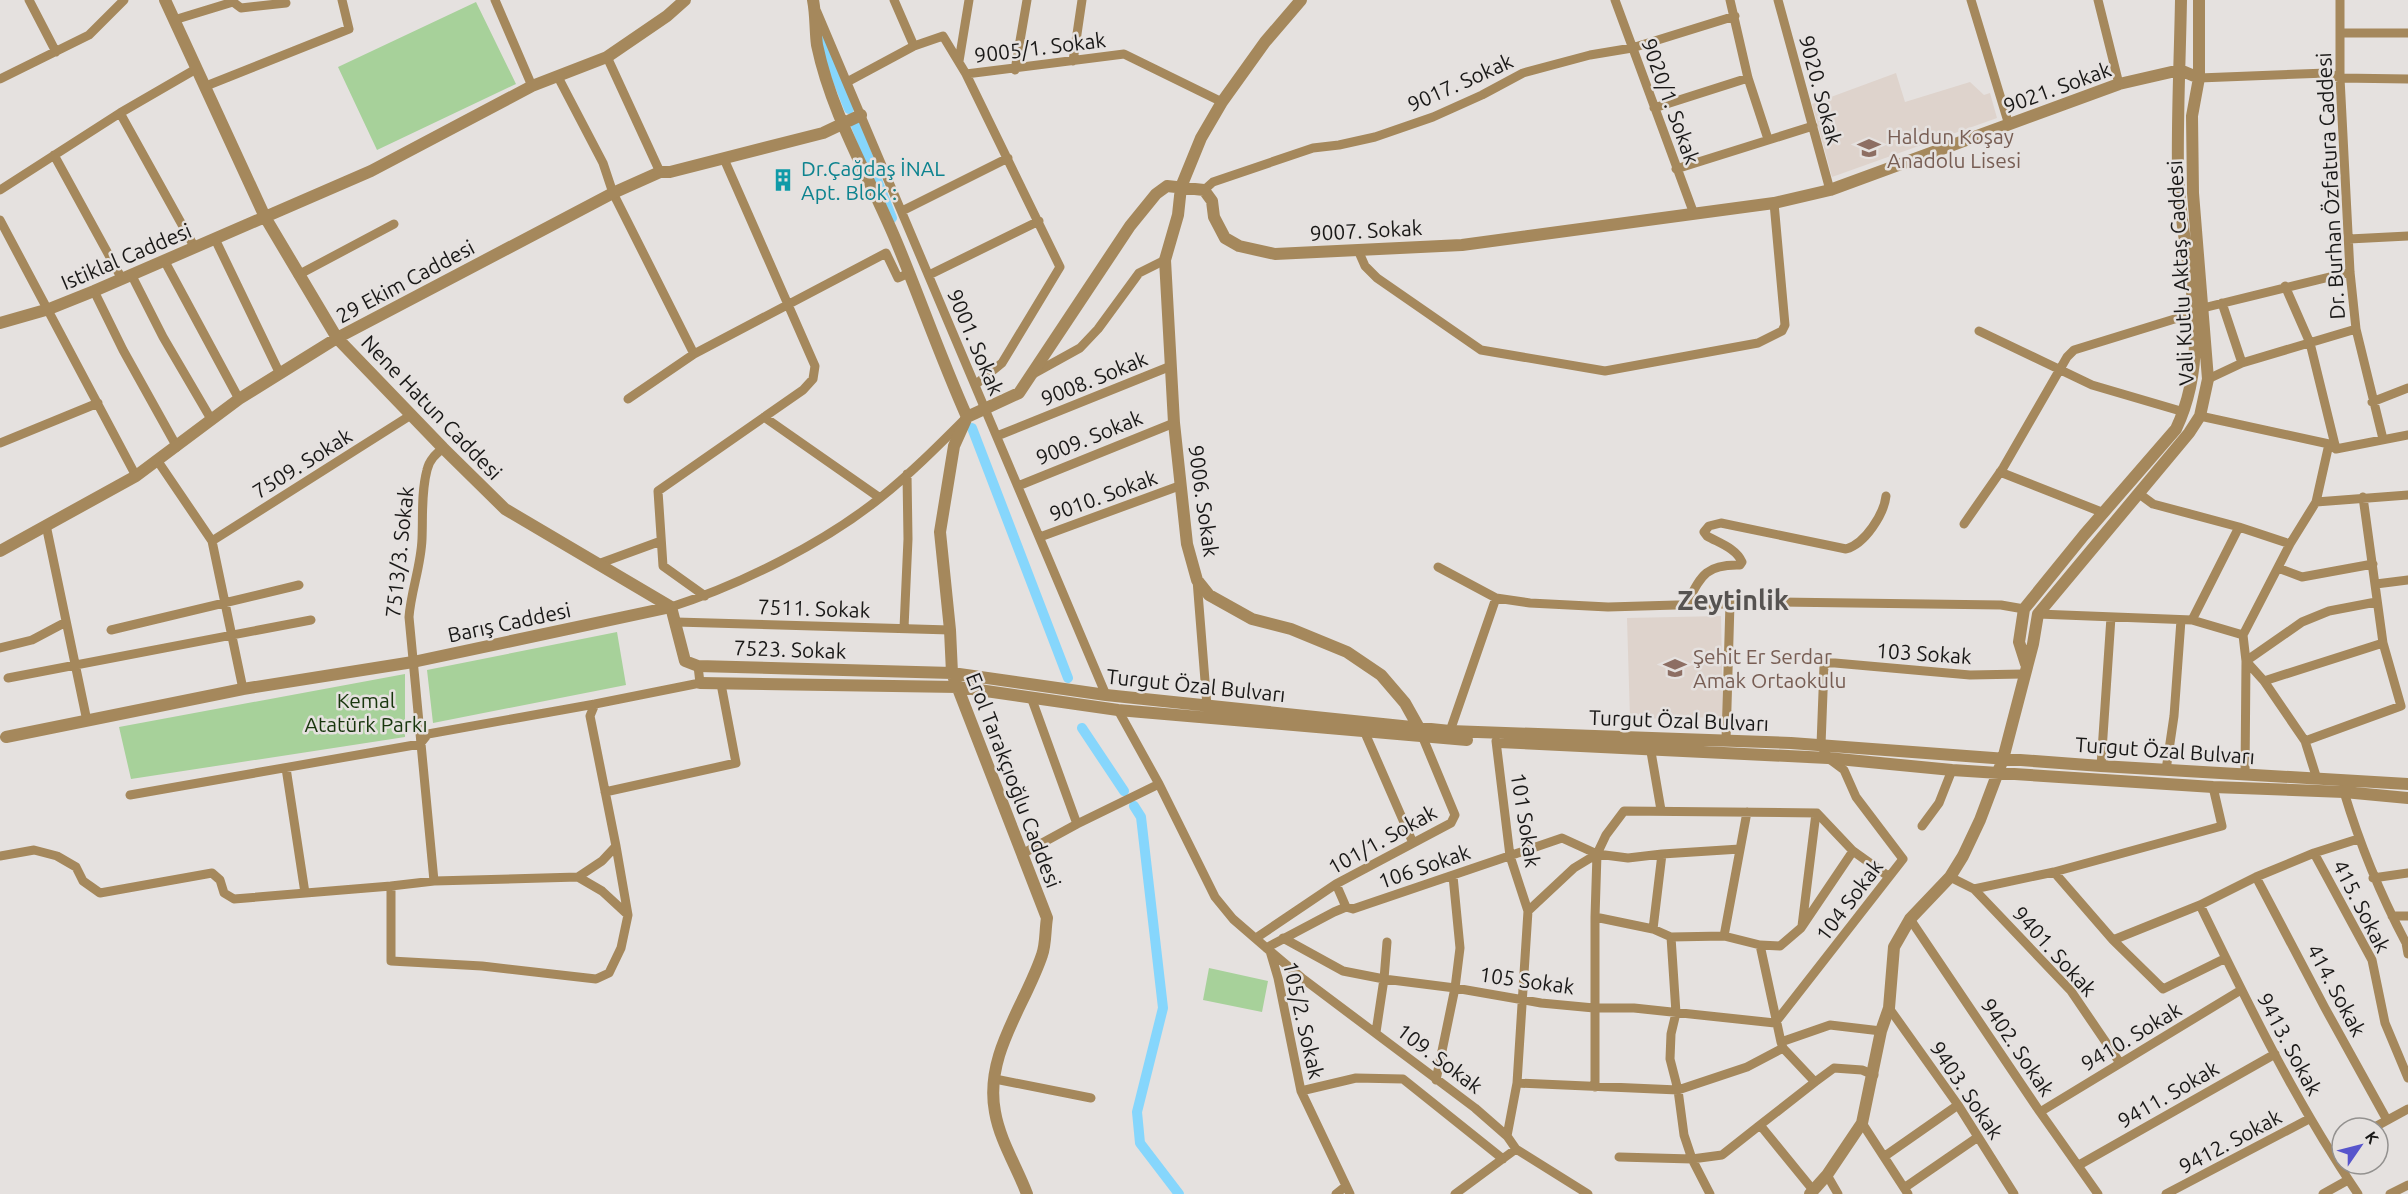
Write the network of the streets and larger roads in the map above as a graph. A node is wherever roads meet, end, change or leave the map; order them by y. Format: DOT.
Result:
graph roads {
  1 [pos="29,0"];
  2 [pos="124,0"];
  3 [pos="165,0"];
  4 [pos="342,0"];
  5 [pos="495,0"];
  6 [pos="685,0"];
  7 [pos="894,0"];
  8 [pos="969,0"];
  9 [pos="1027,0"];
  10 [pos="1082,0"];
  11 [pos="1301,0"];
  12 [pos="1615,0"];
  13 [pos="1730,0"];
  14 [pos="1778,0"];
  15 [pos="1971,0"];
  16 [pos="2098,0"];
  17 [pos="2181,0"];
  18 [pos="2199,0"];
  19 [pos="2340,0"];
  20 [pos="809,1"];
  21 [pos="285,3"];
  22 [pos="1735,16"];
  23 [pos="174,20"];
  24 [pos="2340,33"];
  25 [pos="2408,33"];
  26 [pos="914,46"];
  27 [pos="1632,48"];
  28 [pos="56,52"];
  29 [pos="607,57"];
  30 [pos="959,61"];
  31 [pos="1073,61"];
  32 [pos="196,69"];
  33 [pos="1015,69"];
  34 [pos="2180,70"];
  35 [pos="966,74"];
  36 [pos="558,77"];
  37 [pos="1748,78"];
  38 [pos="2199,78"];
  39 [pos="2340,78"];
  40 [pos="0,79"];
  41 [pos="2408,79"];
  42 [pos="847,82"];
  43 [pos="2119,84"];
  44 [pos="206,86"];
  45 [pos="532,87"];
  46 [pos="1222,102"];
  47 [pos="1654,108"];
  48 [pos="120,113"];
  49 [pos="861,115"];
  50 [pos="843,124"];
  51 [pos="2009,125"];
  52 [pos="1813,126"];
  53 [pos="1768,139"];
  54 [pos="54,154"];
  55 [pos="1008,158"];
  56 [pos="724,159"];
  57 [pos="1676,169"];
  58 [pos="660,172"];
  59 [pos="1181,187"];
  60 [pos="0,190"];
  61 [pos="1204,190"];
  62 [pos="1830,190"];
  63 [pos="613,193"];
  64 [pos="1774,203"];
  65 [pos="902,211"];
  66 [pos="1694,214"];
  67 [pos="265,217"];
  68 [pos="0,220"];
  69 [pos="1039,221"];
  70 [pos="394,224"];
  71 [pos="2408,236"];
  72 [pos="215,239"];
  73 [pos="2349,239"];
  74 [pos="195,248"];
  75 [pos="1358,250"];
  76 [pos="164,260"];
  77 [pos="1165,260"];
  78 [pos="2350,272"];
  79 [pos="909,273"];
  80 [pos="298,275"];
  81 [pos="928,275"];
  82 [pos="127,276"];
  83 [pos="2285,286"];
  84 [pos="94,291"];
  85 [pos="2223,303"];
  86 [pos="788,304"];
  87 [pos="49,309"];
  88 [pos="2198,311"];
  89 [pos="0,323"];
  90 [pos="2356,329"];
  91 [pos="1979,331"];
  92 [pos="338,338"];
  93 [pos="2310,342"];
  94 [pos="694,354"];
  95 [pos="2241,363"];
  96 [pos="1171,366"];
  97 [pos="2059,370"];
  98 [pos="280,374"];
  99 [pos="1034,374"];
  100 [pos="2208,379"];
  101 [pos="975,385"];
  102 [pos="2408,388"];
  103 [pos="239,399"];
  104 [pos="628,399"];
  105 [pos="2372,402"];
  106 [pos="98,403"];
  107 [pos="985,409"];
  108 [pos="2184,412"];
  109 [pos="411,415"];
  110 [pos="2200,416"];
  111 [pos="764,417"];
  112 [pos="967,417"];
  113 [pos="211,419"];
  114 [pos="1174,423"];
  115 [pos="2408,435"];
  116 [pos="997,436"];
  117 [pos="2383,439"];
  118 [pos="0,443"];
  119 [pos="177,447"];
  120 [pos="2332,447"];
  121 [pos="443,448"];
  122 [pos="157,460"];
  123 [pos="2000,472"];
  124 [pos="907,474"];
  125 [pos="136,476"];
  126 [pos="1018,486"];
  127 [pos="1179,486"];
  128 [pos="2138,493"];
  129 [pos="2408,495"];
  130 [pos="1886,496"];
  131 [pos="2363,497"];
  132 [pos="880,498"];
  133 [pos="2316,502"];
  134 [pos="2104,513"];
  135 [pos="1964,524"];
  136 [pos="46,525"];
  137 [pos="2239,526"];
  138 [pos="1040,537"];
  139 [pos="212,541"];
  140 [pos="661,541"];
  141 [pos="2290,544"];
  142 [pos="0,551"];
  143 [pos="598,564"];
  144 [pos="2373,564"];
  145 [pos="1438,567"];
  146 [pos="2278,568"];
  147 [pos="1197,580"];
  148 [pos="2408,580"];
  149 [pos="2376,584"];
  150 [pos="299,585"];
  151 [pos="705,596"];
  152 [pos="1496,598"];
  153 [pos="2376,602"];
  154 [pos="225,603"];
  155 [pos="1730,603"];
  156 [pos="1686,605"];
  157 [pos="671,607"];
  158 [pos="2025,609"];
  159 [pos="2038,614"];
  160 [pos="2111,617"];
  161 [pos="311,620"];
  162 [pos="2181,620"];
  163 [pos="2192,620"];
  164 [pos="66,622"];
  165 [pos="676,622"];
  166 [pos="904,628"];
  167 [pos="111,630"];
  168 [pos="950,630"];
  169 [pos="232,634"];
  170 [pos="2243,634"];
  171 [pos="2383,643"];
  172 [pos="0,648"];
  173 [pos="2247,661"];
  174 [pos="412,662"];
  175 [pos="75,666"];
  176 [pos="698,666"];
  177 [pos="2025,669"];
  178 [pos="952,673"];
  179 [pos="8,678"];
  180 [pos="2264,681"];
  181 [pos="700,683"];
  182 [pos="721,684"];
  183 [pos="958,687"];
  184 [pos="243,689"];
  185 [pos="1106,695"];
  186 [pos="1030,697"];
  187 [pos="595,704"];
  188 [pos="1207,706"];
  189 [pos="1118,710"];
  190 [pos="87,721"];
  191 [pos="1450,731"];
  192 [pos="1365,733"];
  193 [pos="1421,733"];
  194 [pos="6,737"];
  195 [pos="1726,740"];
  196 [pos="1496,741"];
  197 [pos="2305,741"];
  198 [pos="420,744"];
  199 [pos="1650,744"];
  200 [pos="1821,746"];
  201 [pos="1827,758"];
  202 [pos="2003,759"];
  203 [pos="2101,766"];
  204 [pos="286,768"];
  205 [pos="1952,770"];
  206 [pos="2166,770"];
  207 [pos="1998,772"];
  208 [pos="2245,775"];
  209 [pos="2317,780"];
  210 [pos="1159,784"];
  211 [pos="2408,784"];
  212 [pos="2213,787"];
  213 [pos="605,792"];
  214 [pos="2344,792"];
  215 [pos="130,795"];
  216 [pos="1856,797"];
  217 [pos="2408,798"];
  218 [pos="1661,810"];
  219 [pos="1747,812"];
  220 [pos="1816,813"];
  221 [pos="1077,824"];
  222 [pos="1922,826"];
  223 [pos="2358,838"];
  224 [pos="1413,843"];
  225 [pos="616,846"];
  226 [pos="1740,849"];
  227 [pos="1853,851"];
  228 [pos="2314,853"];
  229 [pos="1022,854"];
  230 [pos="1597,854"];
  231 [pos="1662,854"];
  232 [pos="0,856"];
  233 [pos="1510,856"];
  234 [pos="2054,872"];
  235 [pos="2408,873"];
  236 [pos="1452,876"];
  237 [pos="1888,876"];
  238 [pos="1950,877"];
  239 [pos="2256,877"];
  240 [pos="578,878"];
  241 [pos="2373,878"];
  242 [pos="434,881"];
  243 [pos="1336,884"];
  244 [pos="391,886"];
  245 [pos="1974,889"];
  246 [pos="305,893"];
  247 [pos="2200,905"];
  248 [pos="1346,907"];
  249 [pos="1528,911"];
  250 [pos="628,915"];
  251 [pos="2392,916"];
  252 [pos="2408,916"];
  253 [pos="1595,917"];
  254 [pos="1910,919"];
  255 [pos="1801,928"];
  256 [pos="1653,929"];
  257 [pos="1724,936"];
  258 [pos="1671,937"];
  259 [pos="1256,938"];
  260 [pos="1283,938"];
  261 [pos="2113,940"];
  262 [pos="1387,942"];
  263 [pos="2407,943"];
  264 [pos="1760,945"];
  265 [pos="1268,950"];
  266 [pos="2408,954"];
  267 [pos="2226,958"];
  268 [pos="1384,979"];
  269 [pos="1455,988"];
  270 [pos="2241,990"];
  271 [pos="1523,1000"];
  272 [pos="1594,1008"];
  273 [pos="1889,1008"];
  274 [pos="1676,1013"];
  275 [pos="1775,1023"];
  276 [pos="1881,1031"];
  277 [pos="1376,1032"];
  278 [pos="1782,1045"];
  279 [pos="2275,1054"];
  280 [pos="2120,1063"];
  281 [pos="1874,1075"];
  282 [pos="2408,1078"];
  283 [pos="995,1079"];
  284 [pos="1436,1080"];
  285 [pos="1815,1082"];
  286 [pos="1517,1083"];
  287 [pos="1595,1087"];
  288 [pos="1678,1090"];
  289 [pos="1301,1091"];
  290 [pos="1091,1098"];
  291 [pos="1958,1105"];
  292 [pos="2408,1108"];
  293 [pos="2040,1112"];
  294 [pos="2385,1116"];
  295 [pos="2390,1118"];
  296 [pos="2309,1119"];
  297 [pos="1862,1123"];
  298 [pos="1760,1125"];
  299 [pos="1506,1136"];
  300 [pos="1978,1137"];
  301 [pos="1516,1149"];
  302 [pos="2330,1150"];
  303 [pos="1885,1156"];
  304 [pos="1619,1157"];
  305 [pos="1503,1159"];
  306 [pos="1692,1159"];
  307 [pos="2079,1165"];
  308 [pos="1827,1175"];
  309 [pos="2346,1176"];
  310 [pos="2348,1180"];
  311 [pos="2408,1185"];
  312 [pos="1348,1190"];
  313 [pos="1906,1191"];
  314 [pos="1461,1192"];
  315 [pos="1812,1192"];
  316 [pos="1027,1194"];
  317 [pos="1336,1194"];
  318 [pos="1588,1194"];
  319 [pos="1710,1194"];
  320 [pos="1838,1194"];
  321 [pos="2014,1194"];
  322 [pos="2098,1194"];
  323 [pos="2166,1194"];
  324 [pos="2323,1194"];
  325 [pos="2358,1194"];
  326 [pos="2390,1194"];
  1 -- 28 [label="street"];
  2 -- 28 [label="street"];
  3 -- 23 [label="street, Nene Hatun Caddesi"];
  4 -- 44 [label="street"];
  5 -- 45 [label="street"];
  6 -- 29 [label="street, Istiklal Caddesi"];
  7 -- 26 [label="street"];
  8 -- 30 [label="street"];
  9 -- 33 [label="street"];
  10 -- 31 [label="street"];
  11 -- 46 [label="street, 9006. Sokak"];
  12 -- 27 [label="street, 9020/1. Sokak"];
  13 -- 22 [label="street"];
  14 -- 52 [label="street, 9020. Sokak"];
  15 -- 51 [label="street"];
  16 -- 43 [label="street"];
  17 -- 34 [label="street, Vali Kutlu Aktaş Caddesi"];
  18 -- 38 [label="street, Vali Kutlu Aktaş Caddesi"];
  19 -- 24 [label="street, Dr. Burhan Özfatura Caddesi"];
  20 -- 42 [label="street, 9001. Sokak"];
  20 -- 50 [label="street"];
  21 -- 23 [label="street"];
  22 -- 27 [label="street, 9017. Sokak"];
  22 -- 37 [label="street"];
  23 -- 32 [label="street, Nene Hatun Caddesi"];
  24 -- 25 [label="street"];
  24 -- 39 [label="street, Dr. Burhan Özfatura Caddesi"];
  26 -- 30 [label="street, 9005/1. Sokak"];
  26 -- 42 [label="street, 9005/1. Sokak"];
  27 -- 47 [label="street, 9020/1. Sokak"];
  27 -- 61 [label="street, 9017. Sokak"];
  28 -- 40 [label="street"];
  29 -- 36 [label="street, Istiklal Caddesi"];
  29 -- 58 [label="street"];
  30 -- 35 [label="street, 9005/1. Sokak"];
  31 -- 33 [label="street, 9005/1. Sokak"];
  31 -- 46 [label="street, 9005/1. Sokak"];
  32 -- 44 [label="street, Nene Hatun Caddesi"];
  32 -- 48 [label="street"];
  33 -- 35 [label="street, 9005/1. Sokak"];
  34 -- 38 [label="street"];
  34 -- 43 [label="street, 9021. Sokak"];
  34 -- 88 [label="street, Vali Kutlu Aktaş Caddesi"];
  35 -- 55 [label="street"];
  36 -- 45 [label="street, Istiklal Caddesi"];
  36 -- 63 [label="street"];
  37 -- 47 [label="street"];
  37 -- 53 [label="street"];
  38 -- 39 [label="street"];
  38 -- 88 [label="street, Vali Kutlu Aktaş Caddesi"];
  39 -- 41 [label="street"];
  39 -- 73 [label="street, Dr. Burhan Özfatura Caddesi"];
  42 -- 49 [label="street, 9001. Sokak"];
  43 -- 51 [label="street, 9021. Sokak"];
  44 -- 67 [label="street, Nene Hatun Caddesi"];
  45 -- 67 [label="street, Istiklal Caddesi"];
  46 -- 59 [label="street, 9006. Sokak"];
  47 -- 57 [label="street, 9020/1. Sokak"];
  48 -- 54 [label="street"];
  48 -- 74 [label="street"];
  49 -- 50 [label="street, 29 Ekim Caddesi"];
  49 -- 65 [label="street, 9001. Sokak"];
  50 -- 56 [label="street, 29 Ekim Caddesi"];
  50 -- 79 [label="street"];
  51 -- 62 [label="street, 9021. Sokak"];
  52 -- 53 [label="street"];
  52 -- 62 [label="street, 9020. Sokak"];
  53 -- 57 [label="street"];
  54 -- 60 [label="street"];
  54 -- 82 [label="street"];
  55 -- 65 [label="street"];
  55 -- 69 [label="street"];
  56 -- 58 [label="street, 29 Ekim Caddesi"];
  56 -- 86 [label="street"];
  57 -- 66 [label="street, 9020/1. Sokak"];
  58 -- 63 [label="street, 29 Ekim Caddesi"];
  59 -- 61 [label="street"];
  59 -- 77 [label="street, 9006. Sokak"];
  59 -- 99 [label="street"];
  61 -- 75 [label="street, 9007. Sokak"];
  62 -- 64 [label="street, 9007. Sokak"];
  63 -- 92 [label="street, 29 Ekim Caddesi"];
  63 -- 94 [label="street"];
  64 -- 66 [label="street, 9007. Sokak"];
  64 -- 75 [label="street"];
  65 -- 81 [label="street, 9001. Sokak"];
  66 -- 75 [label="street, 9007. Sokak"];
  67 -- 72 [label="street, Istiklal Caddesi"];
  67 -- 80 [label="street, Nene Hatun Caddesi"];
  68 -- 87 [label="street"];
  69 -- 81 [label="street"];
  69 -- 101 [label="street"];
  70 -- 80 [label="street"];
  71 -- 73 [label="street"];
  72 -- 74 [label="street, Istiklal Caddesi"];
  72 -- 98 [label="street"];
  73 -- 78 [label="street, Dr. Burhan Özfatura Caddesi"];
  74 -- 76 [label="street, Istiklal Caddesi"];
  76 -- 82 [label="street, Istiklal Caddesi"];
  76 -- 103 [label="street"];
  77 -- 96 [label="street, 9006. Sokak"];
  77 -- 99 [label="street"];
  78 -- 83 [label="street"];
  78 -- 90 [label="street, Dr. Burhan Özfatura Caddesi"];
  79 -- 86 [label="street"];
  79 -- 112 [label="street"];
  80 -- 92 [label="street, Nene Hatun Caddesi"];
  81 -- 101 [label="street, 9001. Sokak"];
  82 -- 84 [label="street, Istiklal Caddesi"];
  82 -- 113 [label="street"];
  83 -- 85 [label="street"];
  83 -- 93 [label="street"];
  84 -- 87 [label="street, Istiklal Caddesi"];
  84 -- 119 [label="street"];
  85 -- 88 [label="street"];
  85 -- 95 [label="street"];
  86 -- 94 [label="street"];
  86 -- 111 [label="street"];
  87 -- 89 [label="street, Istiklal Caddesi"];
  87 -- 106 [label="street"];
  88 -- 97 [label="street"];
  88 -- 100 [label="street, Vali Kutlu Aktaş Caddesi"];
  88 -- 108 [label="street, Vali Kutlu Aktaş Caddesi"];
  90 -- 93 [label="street"];
  90 -- 105 [label="street, Dr. Burhan Özfatura Caddesi"];
  91 -- 97 [label="street"];
  92 -- 98 [label="street, 29 Ekim Caddesi"];
  92 -- 109 [label="street, Nene Hatun Caddesi"];
  93 -- 95 [label="street"];
  93 -- 120 [label="street"];
  94 -- 104 [label="street"];
  95 -- 100 [label="street"];
  96 -- 114 [label="street, 9006. Sokak"];
  96 -- 116 [label="street, 9008. Sokak"];
  97 -- 108 [label="street"];
  97 -- 123 [label="street"];
  98 -- 103 [label="street, 29 Ekim Caddesi"];
  99 -- 107 [label="street"];
  100 -- 110 [label="street, Vali Kutlu Aktaş Caddesi"];
  101 -- 107 [label="street, 9001. Sokak"];
  102 -- 105 [label="street"];
  103 -- 113 [label="street, 29 Ekim Caddesi"];
  105 -- 117 [label="street, Dr. Burhan Özfatura Caddesi"];
  106 -- 118 [label="street"];
  106 -- 125 [label="street"];
  107 -- 112 [label="street"];
  107 -- 116 [label="street, 9001. Sokak"];
  108 -- 110 [label="street"];
  108 -- 134 [label="street, Vali Kutlu Aktaş Caddesi"];
  109 -- 121 [label="street, Nene Hatun Caddesi"];
  109 -- 139 [label="street, 7509. Sokak"];
  110 -- 120 [label="street"];
  110 -- 128 [label="street, Vali Kutlu Aktaş Caddesi"];
  111 -- 132 [label="street"];
  111 -- 140 [label="street"];
  112 -- 124 [label="street, Barış Caddesi"];
  112 -- 168 [label="street, Erol Tarakçıoğlu Caddesi"];
  113 -- 119 [label="street, 29 Ekim Caddesi"];
  114 -- 126 [label="street, 9009. Sokak"];
  114 -- 127 [label="street, 9006. Sokak"];
  115 -- 117 [label="street"];
  116 -- 126 [label="street, 9001. Sokak"];
  117 -- 120 [label="street"];
  119 -- 122 [label="street, 29 Ekim Caddesi"];
  120 -- 133 [label="street"];
  121 -- 143 [label="street, Nene Hatun Caddesi"];
  121 -- 174 [label="street, 7513/3. Sokak"];
  122 -- 125 [label="street, 29 Ekim Caddesi"];
  122 -- 139 [label="street"];
  123 -- 134 [label="street"];
  123 -- 135 [label="street"];
  124 -- 132 [label="street, Barış Caddesi"];
  124 -- 166 [label="street"];
  125 -- 136 [label="street, 29 Ekim Caddesi"];
  126 -- 138 [label="street, 9001. Sokak"];
  127 -- 138 [label="street, 9010. Sokak"];
  127 -- 147 [label="street, 9006. Sokak"];
  128 -- 137 [label="street"];
  128 -- 159 [label="street, Vali Kutlu Aktaş Caddesi"];
  129 -- 131 [label="street"];
  130 -- 156 [label="street"];
  131 -- 133 [label="street"];
  131 -- 144 [label="street"];
  132 -- 151 [label="street, Barış Caddesi"];
  133 -- 141 [label="street"];
  134 -- 158 [label="street, Vali Kutlu Aktaş Caddesi"];
  136 -- 142 [label="street, 29 Ekim Caddesi"];
  136 -- 164 [label="street"];
  137 -- 141 [label="street"];
  137 -- 163 [label="street"];
  138 -- 185 [label="street, 9001. Sokak"];
  139 -- 154 [label="street"];
  140 -- 143 [label="street"];
  140 -- 151 [label="street"];
  141 -- 146 [label="street"];
  143 -- 157 [label="street, Nene Hatun Caddesi"];
  144 -- 146 [label="street"];
  144 -- 149 [label="street"];
  145 -- 152 [label="street"];
  146 -- 170 [label="street"];
  147 -- 188 [label="street"];
  147 -- 193 [label="street, 9006. Sokak"];
  148 -- 149 [label="street"];
  149 -- 153 [label="street"];
  150 -- 154 [label="street"];
  151 -- 157 [label="street, Barış Caddesi"];
  152 -- 156 [label="street"];
  152 -- 191 [label="street"];
  153 -- 171 [label="street"];
  153 -- 173 [label="street"];
  154 -- 167 [label="street"];
  154 -- 169 [label="street"];
  155 -- 156 [label="street"];
  155 -- 158 [label="street"];
  155 -- 195 [label="street"];
  157 -- 165 [label="street"];
  157 -- 174 [label="street, Barış Caddesi"];
  158 -- 177 [label="street, Vali Kutlu Aktaş Caddesi"];
  159 -- 160 [label="street"];
  159 -- 177 [label="street, Vali Kutlu Aktaş Caddesi"];
  160 -- 162 [label="street"];
  160 -- 203 [label="street"];
  161 -- 169 [label="street"];
  162 -- 163 [label="street"];
  162 -- 206 [label="street"];
  163 -- 170 [label="street"];
  164 -- 172 [label="street"];
  164 -- 175 [label="street"];
  165 -- 166 [label="street, 7511. Sokak"];
  165 -- 176 [label="street"];
  166 -- 168 [label="street, 7511. Sokak"];
  168 -- 178 [label="street, Erol Tarakçıoğlu Caddesi"];
  169 -- 175 [label="street"];
  169 -- 184 [label="street"];
  170 -- 173 [label="street"];
  171 -- 180 [label="street"];
  171 -- 197 [label="street"];
  173 -- 180 [label="street"];
  173 -- 208 [label="street"];
  174 -- 184 [label="street, Barış Caddesi"];
  174 -- 198 [label="street, 7513/3. Sokak"];
  175 -- 179 [label="street"];
  175 -- 190 [label="street"];
  176 -- 178 [label="street, 7523. Sokak"];
  176 -- 181 [label="street"];
  177 -- 200 [label="street, 103 Sokak"];
  177 -- 202 [label="street, Vali Kutlu Aktaş Caddesi"];
  178 -- 183 [label="street, Erol Tarakçıoğlu Caddesi"];
  178 -- 185 [label="street, Turgut Özal Bulvarı"];
  180 -- 197 [label="street"];
  181 -- 182 [label="street, Turgut Özal Bulvarı"];
  181 -- 187 [label="street"];
  182 -- 183 [label="street, Turgut Özal Bulvarı"];
  182 -- 213 [label="street"];
  183 -- 186 [label="street, Turgut Özal Bulvarı"];
  183 -- 229 [label="street, Erol Tarakçıoğlu Caddesi"];
  184 -- 190 [label="street, Barış Caddesi"];
  185 -- 188 [label="street, Turgut Özal Bulvarı"];
  185 -- 189 [label="street"];
  186 -- 189 [label="street, Turgut Özal Bulvarı"];
  186 -- 221 [label="street"];
  187 -- 198 [label="street"];
  187 -- 213 [label="street"];
  188 -- 193 [label="street, Turgut Özal Bulvarı"];
  189 -- 192 [label="street, Turgut Özal Bulvarı"];
  189 -- 210 [label="street, 105/2. Sokak"];
  190 -- 194 [label="street, Barış Caddesi"];
  191 -- 193 [label="street, Turgut Özal Bulvarı"];
  191 -- 199 [label="street, Turgut Özal Bulvarı"];
  192 -- 193 [label="street, Turgut Özal Bulvarı"];
  192 -- 224 [label="street"];
  193 -- 196 [label="street, Turgut Özal Bulvarı"];
  193 -- 224 [label="street, 101/1. Sokak"];
  195 -- 199 [label="street, Turgut Özal Bulvarı"];
  195 -- 200 [label="street, Turgut Özal Bulvarı"];
  196 -- 199 [label="street, Turgut Özal Bulvarı"];
  196 -- 233 [label="street, 101 Sokak"];
  197 -- 209 [label="street"];
  198 -- 204 [label="street"];
  198 -- 242 [label="street, 7513/3. Sokak"];
  199 -- 201 [label="street, Turgut Özal Bulvarı"];
  199 -- 218 [label="street"];
  200 -- 201 [label="street, 103 Sokak"];
  200 -- 202 [label="street, Turgut Özal Bulvarı"];
  201 -- 205 [label="street, Turgut Özal Bulvarı"];
  201 -- 216 [label="street, 103 Sokak"];
  202 -- 203 [label="street, Turgut Özal Bulvarı"];
  202 -- 207 [label="street, Vali Kutlu Aktaş Caddesi"];
  203 -- 206 [label="street, Turgut Özal Bulvarı"];
  204 -- 215 [label="street"];
  204 -- 246 [label="street"];
  205 -- 207 [label="street, Turgut Özal Bulvarı"];
  205 -- 222 [label="street"];
  206 -- 208 [label="street, Turgut Özal Bulvarı"];
  207 -- 212 [label="street, Turgut Özal Bulvarı"];
  207 -- 238 [label="street, Vali Kutlu Aktaş Caddesi"];
  208 -- 209 [label="street, Turgut Özal Bulvarı"];
  209 -- 211 [label="street, Turgut Özal Bulvarı"];
  210 -- 221 [label="street"];
  210 -- 259 [label="street, 105/2. Sokak"];
  212 -- 214 [label="street, Turgut Özal Bulvarı"];
  212 -- 234 [label="street"];
  213 -- 225 [label="street"];
  214 -- 217 [label="street, Turgut Özal Bulvarı"];
  214 -- 223 [label="street"];
  216 -- 237 [label="street, 104 Sokak"];
  218 -- 219 [label="street"];
  218 -- 230 [label="street"];
  219 -- 220 [label="street"];
  219 -- 226 [label="street"];
  220 -- 227 [label="street"];
  220 -- 255 [label="street"];
  221 -- 229 [label="street"];
  223 -- 228 [label="street"];
  223 -- 241 [label="street"];
  224 -- 243 [label="street, 101/1. Sokak"];
  225 -- 240 [label="street"];
  225 -- 250 [label="street"];
  226 -- 231 [label="street, 106 Sokak"];
  226 -- 257 [label="street"];
  227 -- 237 [label="street"];
  227 -- 255 [label="street"];
  228 -- 239 [label="street"];
  228 -- 282 [label="street, 415. Sokak"];
  229 -- 283 [label="street, Erol Tarakçıoğlu Caddesi"];
  230 -- 231 [label="street, 106 Sokak"];
  230 -- 233 [label="street, 106 Sokak"];
  230 -- 249 [label="street"];
  230 -- 253 [label="street"];
  231 -- 256 [label="street"];
  232 -- 246 [label="street"];
  233 -- 236 [label="street, 106 Sokak"];
  233 -- 249 [label="street, 101 Sokak"];
  234 -- 245 [label="street"];
  234 -- 261 [label="street"];
  235 -- 241 [label="street"];
  236 -- 248 [label="street, 106 Sokak"];
  236 -- 269 [label="street"];
  237 -- 275 [label="street, 104 Sokak"];
  238 -- 245 [label="street, 9401. Sokak"];
  238 -- 254 [label="street, Vali Kutlu Aktaş Caddesi"];
  239 -- 247 [label="street"];
  239 -- 294 [label="street, 414. Sokak"];
  240 -- 242 [label="street"];
  240 -- 250 [label="street"];
  241 -- 251 [label="street"];
  242 -- 244 [label="street"];
  243 -- 248 [label="street"];
  243 -- 259 [label="street, 101/1. Sokak"];
  244 -- 246 [label="street"];
  244 -- 250 [label="street"];
  245 -- 280 [label="street, 9401. Sokak"];
  247 -- 261 [label="street"];
  247 -- 267 [label="street, 9413. Sokak"];
  248 -- 260 [label="street, 106 Sokak"];
  249 -- 271 [label="street, 101 Sokak"];
  251 -- 252 [label="street"];
  251 -- 263 [label="street"];
  253 -- 256 [label="street"];
  253 -- 272 [label="street"];
  254 -- 273 [label="street, Vali Kutlu Aktaş Caddesi"];
  254 -- 293 [label="street, 9402. Sokak"];
  255 -- 264 [label="street"];
  256 -- 258 [label="street"];
  257 -- 258 [label="street"];
  257 -- 264 [label="street"];
  258 -- 274 [label="street"];
  259 -- 265 [label="street, 105/2. Sokak"];
  260 -- 265 [label="street, 106 Sokak"];
  260 -- 268 [label="street, 105 Sokak"];
  261 -- 267 [label="street"];
  262 -- 268 [label="street"];
  263 -- 266 [label="street"];
  264 -- 275 [label="street"];
  265 -- 277 [label="street, 109. Sokak"];
  265 -- 289 [label="street, 105/2. Sokak"];
  267 -- 270 [label="street, 9413. Sokak"];
  268 -- 269 [label="street, 105 Sokak"];
  268 -- 277 [label="street"];
  269 -- 271 [label="street, 105 Sokak"];
  269 -- 284 [label="street"];
  270 -- 279 [label="street, 9413. Sokak"];
  270 -- 280 [label="street, 9410. Sokak"];
  271 -- 272 [label="street, 105 Sokak"];
  271 -- 286 [label="street, 101 Sokak"];
  272 -- 274 [label="street, 105 Sokak"];
  272 -- 287 [label="street"];
  273 -- 276 [label="street, Vali Kutlu Aktaş Caddesi"];
  273 -- 291 [label="street, 9403. Sokak"];
  274 -- 275 [label="street, 105 Sokak"];
  274 -- 288 [label="street"];
  275 -- 278 [label="street"];
  276 -- 278 [label="street"];
  276 -- 281 [label="street, Vali Kutlu Aktaş Caddesi"];
  277 -- 284 [label="street, 109. Sokak"];
  278 -- 285 [label="street"];
  278 -- 288 [label="street"];
  279 -- 296 [label="street, 9413. Sokak"];
  279 -- 307 [label="street, 9411. Sokak"];
  280 -- 293 [label="street, 9410. Sokak"];
  281 -- 285 [label="street"];
  281 -- 297 [label="street, Vali Kutlu Aktaş Caddesi"];
  283 -- 290 [label="street"];
  283 -- 316 [label="street, Erol Tarakçıoğlu Caddesi"];
  284 -- 299 [label="street, 109. Sokak"];
  285 -- 298 [label="street"];
  286 -- 287 [label="street"];
  286 -- 299 [label="street, 101 Sokak"];
  287 -- 288 [label="street"];
  288 -- 306 [label="street"];
  289 -- 305 [label="street"];
  289 -- 312 [label="street, 105/2. Sokak"];
  291 -- 300 [label="street, 9403. Sokak"];
  291 -- 303 [label="street"];
  292 -- 295 [label="street"];
  293 -- 307 [label="street, 9402. Sokak"];
  296 -- 302 [label="street, 9413. Sokak"];
  296 -- 323 [label="street, 9412. Sokak"];
  297 -- 303 [label="street"];
  297 -- 308 [label="street, Vali Kutlu Aktaş Caddesi"];
  298 -- 306 [label="street"];
  298 -- 315 [label="street"];
  299 -- 301 [label="street, 109. Sokak"];
  300 -- 313 [label="street"];
  300 -- 321 [label="street, 9403. Sokak"];
  301 -- 305 [label="street"];
  301 -- 318 [label="street, 109. Sokak"];
  303 -- 313 [label="street"];
  304 -- 306 [label="street"];
  305 -- 314 [label="street"];
  306 -- 319 [label="street"];
  307 -- 322 [label="street, 9402. Sokak"];
  308 -- 315 [label="street, Vali Kutlu Aktaş Caddesi"];
  308 -- 320 [label="street"];
  309 -- 310 [label="street, 9413. Sokak"];
  310 -- 324 [label="street"];
  310 -- 325 [label="street, 9413. Sokak"];
  311 -- 326 [label="street"];
  312 -- 317 [label="street"];
}
